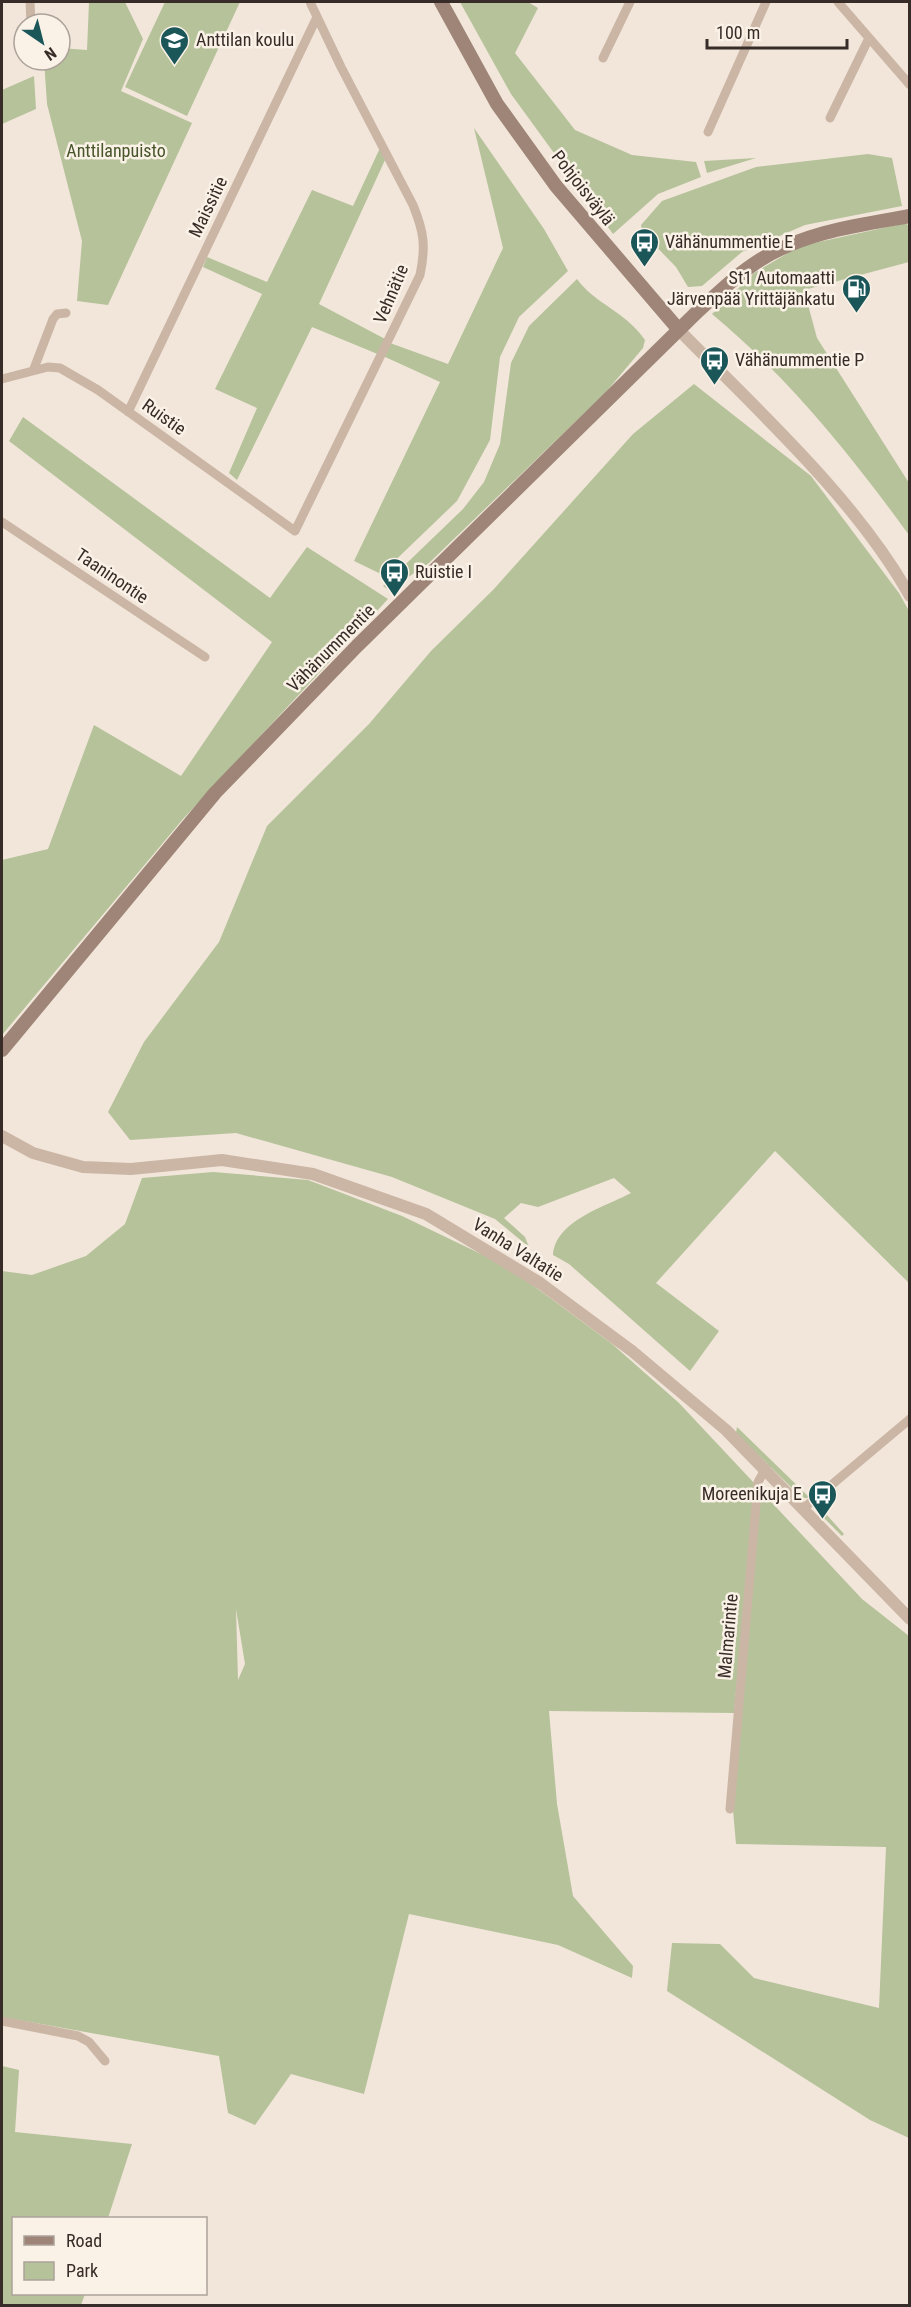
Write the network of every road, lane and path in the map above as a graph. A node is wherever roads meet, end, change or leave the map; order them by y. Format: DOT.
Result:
graph roads {
  1 [pos="310,2"];
  2 [pos="441,2"];
  3 [pos="630,2"];
  4 [pos="766,2"];
  5 [pos="838,2"];
  6 [pos="317,17"];
  7 [pos="869,38"];
  8 [pos="603,58"];
  9 [pos="909,85"];
  10 [pos="830,118"];
  11 [pos="708,132"];
  12 [pos="909,216"];
  13 [pos="66,313"];
  14 [pos="679,330"];
  15 [pos="33,371"];
  16 [pos="2,379"];
  17 [pos="128,412"];
  18 [pos="2,522"];
  19 [pos="295,531"];
  20 [pos="909,596"];
  21 [pos="204,657"];
  22 [pos="2,1050"];
  23 [pos="2,1136"];
  24 [pos="909,1419"];
  25 [pos="766,1468"];
  26 [pos="804,1508"];
  27 [pos="909,1619"];
  28 [pos="730,1809"];
  29 [pos="2,2021"];
  30 [pos="105,2061"];
  1 -- 6 [label="street, Vehnätie"];
  2 -- 14 [label="main road, Pohjoisväylä"];
  3 -- 8 [label="street"];
  4 -- 11 [label="street"];
  5 -- 7 [label="street"];
  6 -- 17 [label="street, Maissitie"];
  6 -- 19 [label="street, Vehnätie"];
  7 -- 9 [label="street"];
  7 -- 10 [label="street"];
  12 -- 14 [label="main road, Vähänummentie"];
  13 -- 15 [label="street"];
  14 -- 20 [label="street, Pohjoisväylä"];
  14 -- 22 [label="main road, Vähänummentie"];
  15 -- 16 [label="street, Ruistie"];
  15 -- 17 [label="street, Ruistie"];
  17 -- 19 [label="street, Ruistie"];
  18 -- 21 [label="street, Taaninontie"];
  23 -- 25 [label="street, Vanha Valtatie"];
  24 -- 26 [label="street"];
  25 -- 26 [label="street, Vanha Valtatie"];
  25 -- 28 [label="street, Malmarintie"];
  26 -- 27 [label="street, Vanha Valtatie"];
  29 -- 30 [label="street"];
}
